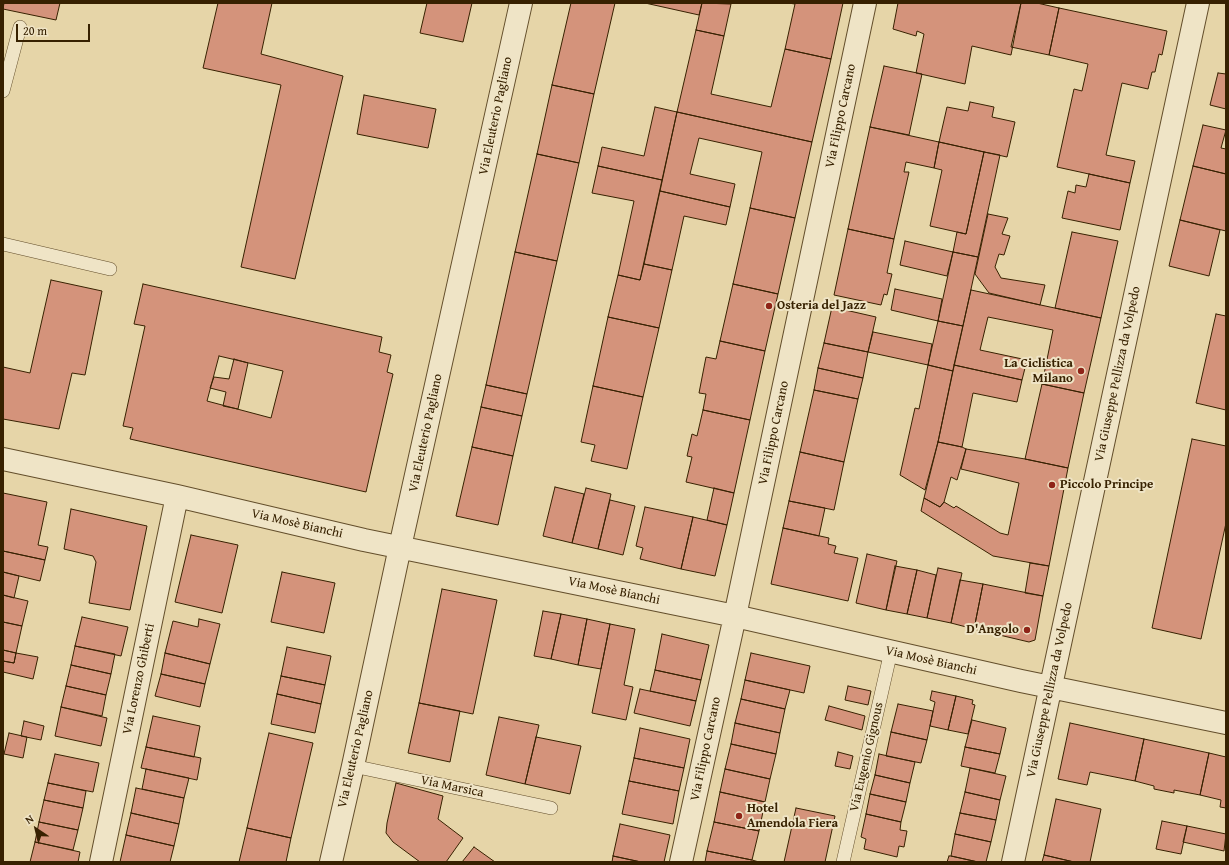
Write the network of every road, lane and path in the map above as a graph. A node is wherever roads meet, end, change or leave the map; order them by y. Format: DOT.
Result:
graph roads {
  1 [pos="521,3"];
  2 [pos="865,3"];
  3 [pos="1198,3"];
  4 [pos="20,27"];
  5 [pos="3,91"];
  6 [pos="3,244"];
  7 [pos="110,269"];
  8 [pos="3,459"];
  9 [pos="177,496"];
  10 [pos="400,547"];
  11 [pos="736,616"];
  12 [pos="891,651"];
  13 [pos="1050,688"];
  14 [pos="1226,723"];
  15 [pos="353,766"];
  16 [pos="551,808"];
  17 [pos="101,862"];
  18 [pos="330,862"];
  19 [pos="681,862"];
  20 [pos="843,862"];
  21 [pos="1013,862"];
  1 -- 10 [label="street, Via Eleuterio Pagliano"];
  2 -- 11 [label="street, Via Filippo Carcano"];
  3 -- 13 [label="street, Via Giuseppe Pellizza da Volpedo"];
  4 -- 5 [label="lane"];
  6 -- 7 [label="lane"];
  8 -- 9 [label="street, Via Mosè Bianchi"];
  9 -- 10 [label="street, Via Mosè Bianchi"];
  9 -- 17 [label="street, Via Lorenzo Ghiberti"];
  10 -- 11 [label="street, Via Mosè Bianchi"];
  10 -- 15 [label="street, Via Eleuterio Pagliano"];
  11 -- 12 [label="street, Via Mosè Bianchi"];
  11 -- 19 [label="street, Via Filippo Carcano"];
  12 -- 13 [label="street, Via Mosè Bianchi"];
  12 -- 20 [label="lane, Via Eugenio Gignous"];
  13 -- 14 [label="street, Via Mosè Bianchi"];
  13 -- 21 [label="street, Via Giuseppe Pellizza da Volpedo"];
  15 -- 16 [label="lane, Via Marsica"];
  15 -- 18 [label="street, Via Eleuterio Pagliano"];
}
